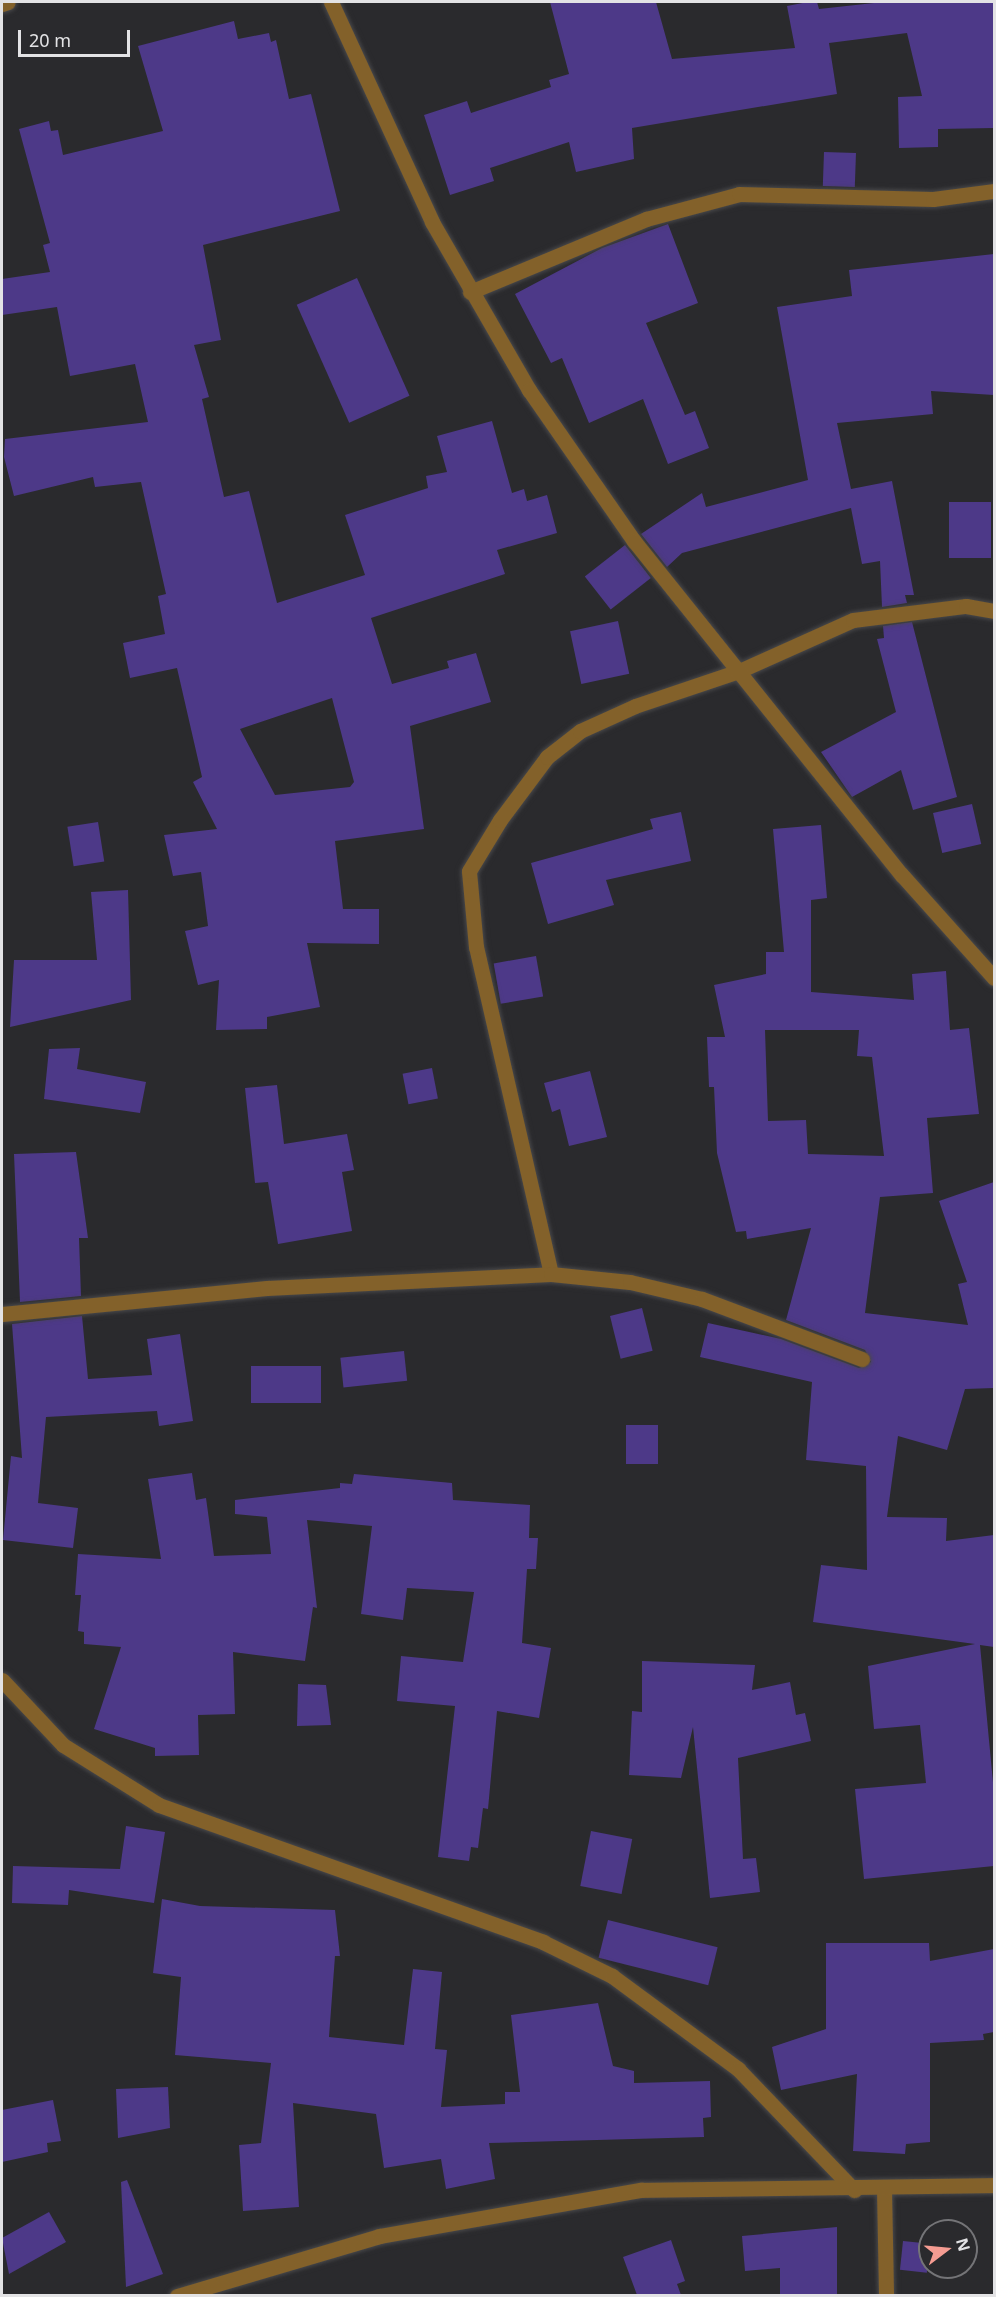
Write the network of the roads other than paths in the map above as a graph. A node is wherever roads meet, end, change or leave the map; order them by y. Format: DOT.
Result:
graph roads {
  1 [pos="8,2"];
  2 [pos="331,2"];
  3 [pos="2,4"];
  4 [pos="994,191"];
  5 [pos="470,292"];
  6 [pos="994,611"];
  7 [pos="739,671"];
  8 [pos="994,978"];
  9 [pos="551,1274"];
  10 [pos="2,1314"];
  11 [pos="862,1359"];
  12 [pos="2,1680"];
  13 [pos="994,2185"];
  14 [pos="884,2189"];
  15 [pos="854,2190"];
  16 [pos="177,2295"];
  17 [pos="886,2295"];
  1 -- 3 [label="street"];
  2 -- 5 [label="street"];
  4 -- 5 [label="street"];
  5 -- 7 [label="street"];
  6 -- 7 [label="street"];
  7 -- 8 [label="street"];
  7 -- 9 [label="street"];
  9 -- 10 [label="street"];
  9 -- 11 [label="street"];
  12 -- 15 [label="street"];
  13 -- 14 [label="street"];
  14 -- 15 [label="street"];
  14 -- 17 [label="street"];
  15 -- 16 [label="street"];
}
